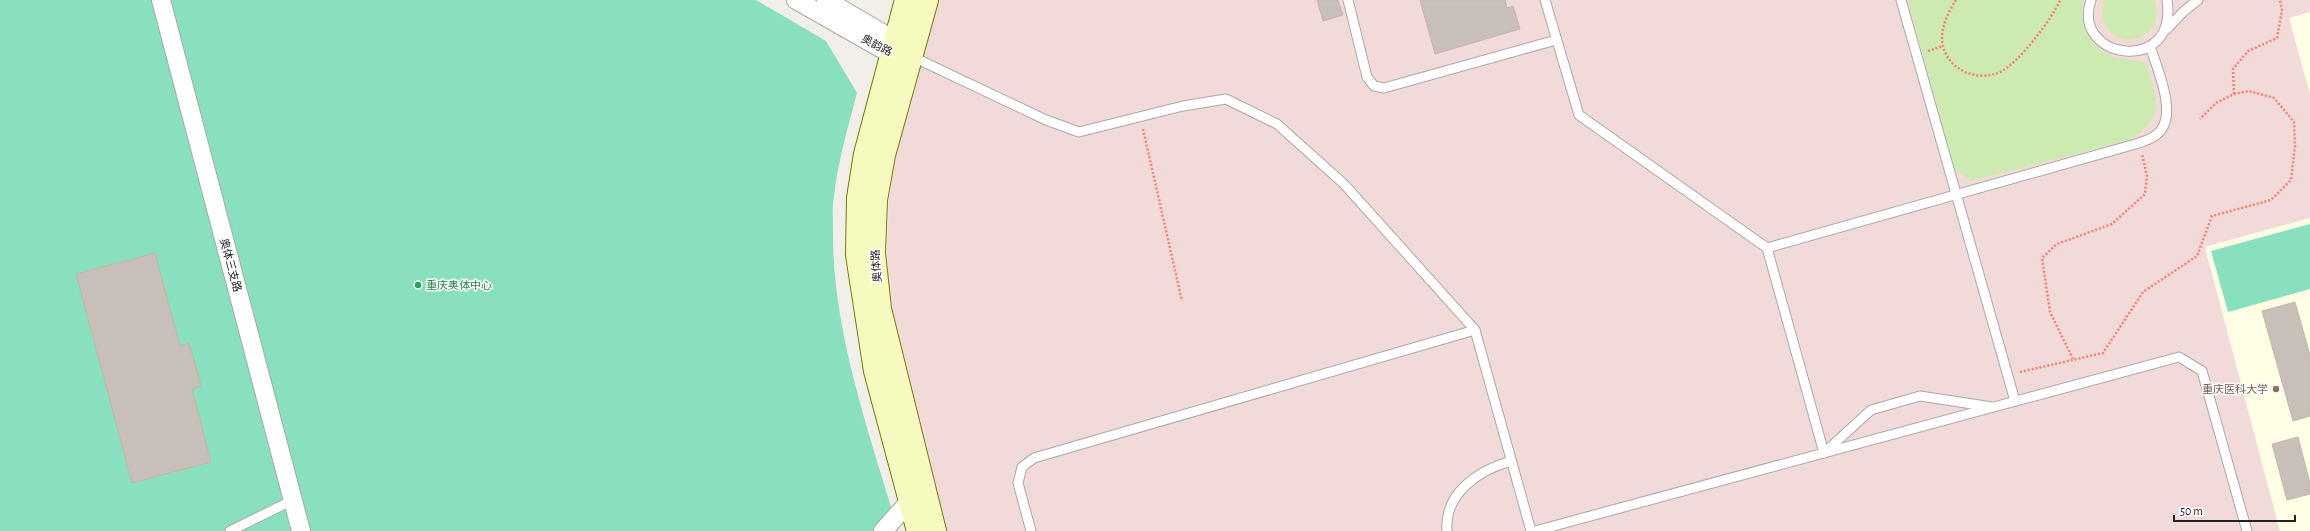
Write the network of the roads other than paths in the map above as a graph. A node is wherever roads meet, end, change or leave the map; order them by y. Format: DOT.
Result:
graph roads {
  1 [pos="161,0"];
  2 [pos="796,0"];
  3 [pos="826,0"];
  4 [pos="906,0"];
  5 [pos="927,0"];
  6 [pos="1348,0"];
  7 [pos="1545,0"];
  8 [pos="1901,0"];
  9 [pos="2091,0"];
  10 [pos="2167,0"];
  11 [pos="2198,0"];
  12 [pos="2160,37"];
  13 [pos="1556,40"];
  14 [pos="2150,46"];
  15 [pos="899,50"];
  16 [pos="1956,196"];
  17 [pos="1767,248"];
  18 [pos="1475,330"];
  19 [pos="2015,401"];
  20 [pos="1992,407"];
  21 [pos="1824,453"];
  22 [pos="1511,461"];
  23 [pos="916,494"];
  24 [pos="293,500"];
  25 [pos="230,531"];
  26 [pos="301,531"];
  27 [pos="883,531"];
  28 [pos="918,531"];
  29 [pos="936,531"];
  30 [pos="1031,531"];
  31 [pos="1447,531"];
  32 [pos="1531,531"];
  33 [pos="1535,531"];
  34 [pos="2247,531"];
  1 -- 24 [label="street, 奥体三支路"];
  2 -- 15 [label="street, 奥韵路"];
  3 -- 15 [label="street, 奥韵路"];
  4 -- 15 [label="main road, 奥体路"];
  5 -- 15 [label="main road, 奥体路"];
  6 -- 13 [label="lane"];
  7 -- 13 [label="lane"];
  8 -- 16 [label="lane"];
  9 -- 14 [label="lane"];
  10 -- 12 [label="lane"];
  11 -- 12 [label="lane"];
  12 -- 14 [label="lane"];
  13 -- 17 [label="lane"];
  14 -- 16 [label="lane"];
  15 -- 18 [label="lane"];
  15 -- 23 [label="main road, 奥体路"];
  16 -- 17 [label="lane"];
  16 -- 19 [label="lane"];
  17 -- 21 [label="lane"];
  18 -- 22 [label="lane"];
  18 -- 30 [label="lane"];
  19 -- 20 [label="lane"];
  19 -- 34 [label="lane"];
  20 -- 21 [label="lane"];
  20 -- 21 [label="lane"];
  21 -- 33 [label="lane"];
  22 -- 31 [label="lane"];
  22 -- 32 [label="lane"];
  23 -- 27 [label="street"];
  23 -- 28 [label="main road, 奥体路"];
  23 -- 29 [label="main road, 奥体路"];
  24 -- 25 [label="lane"];
  24 -- 26 [label="street, 奥体三支路"];
}
